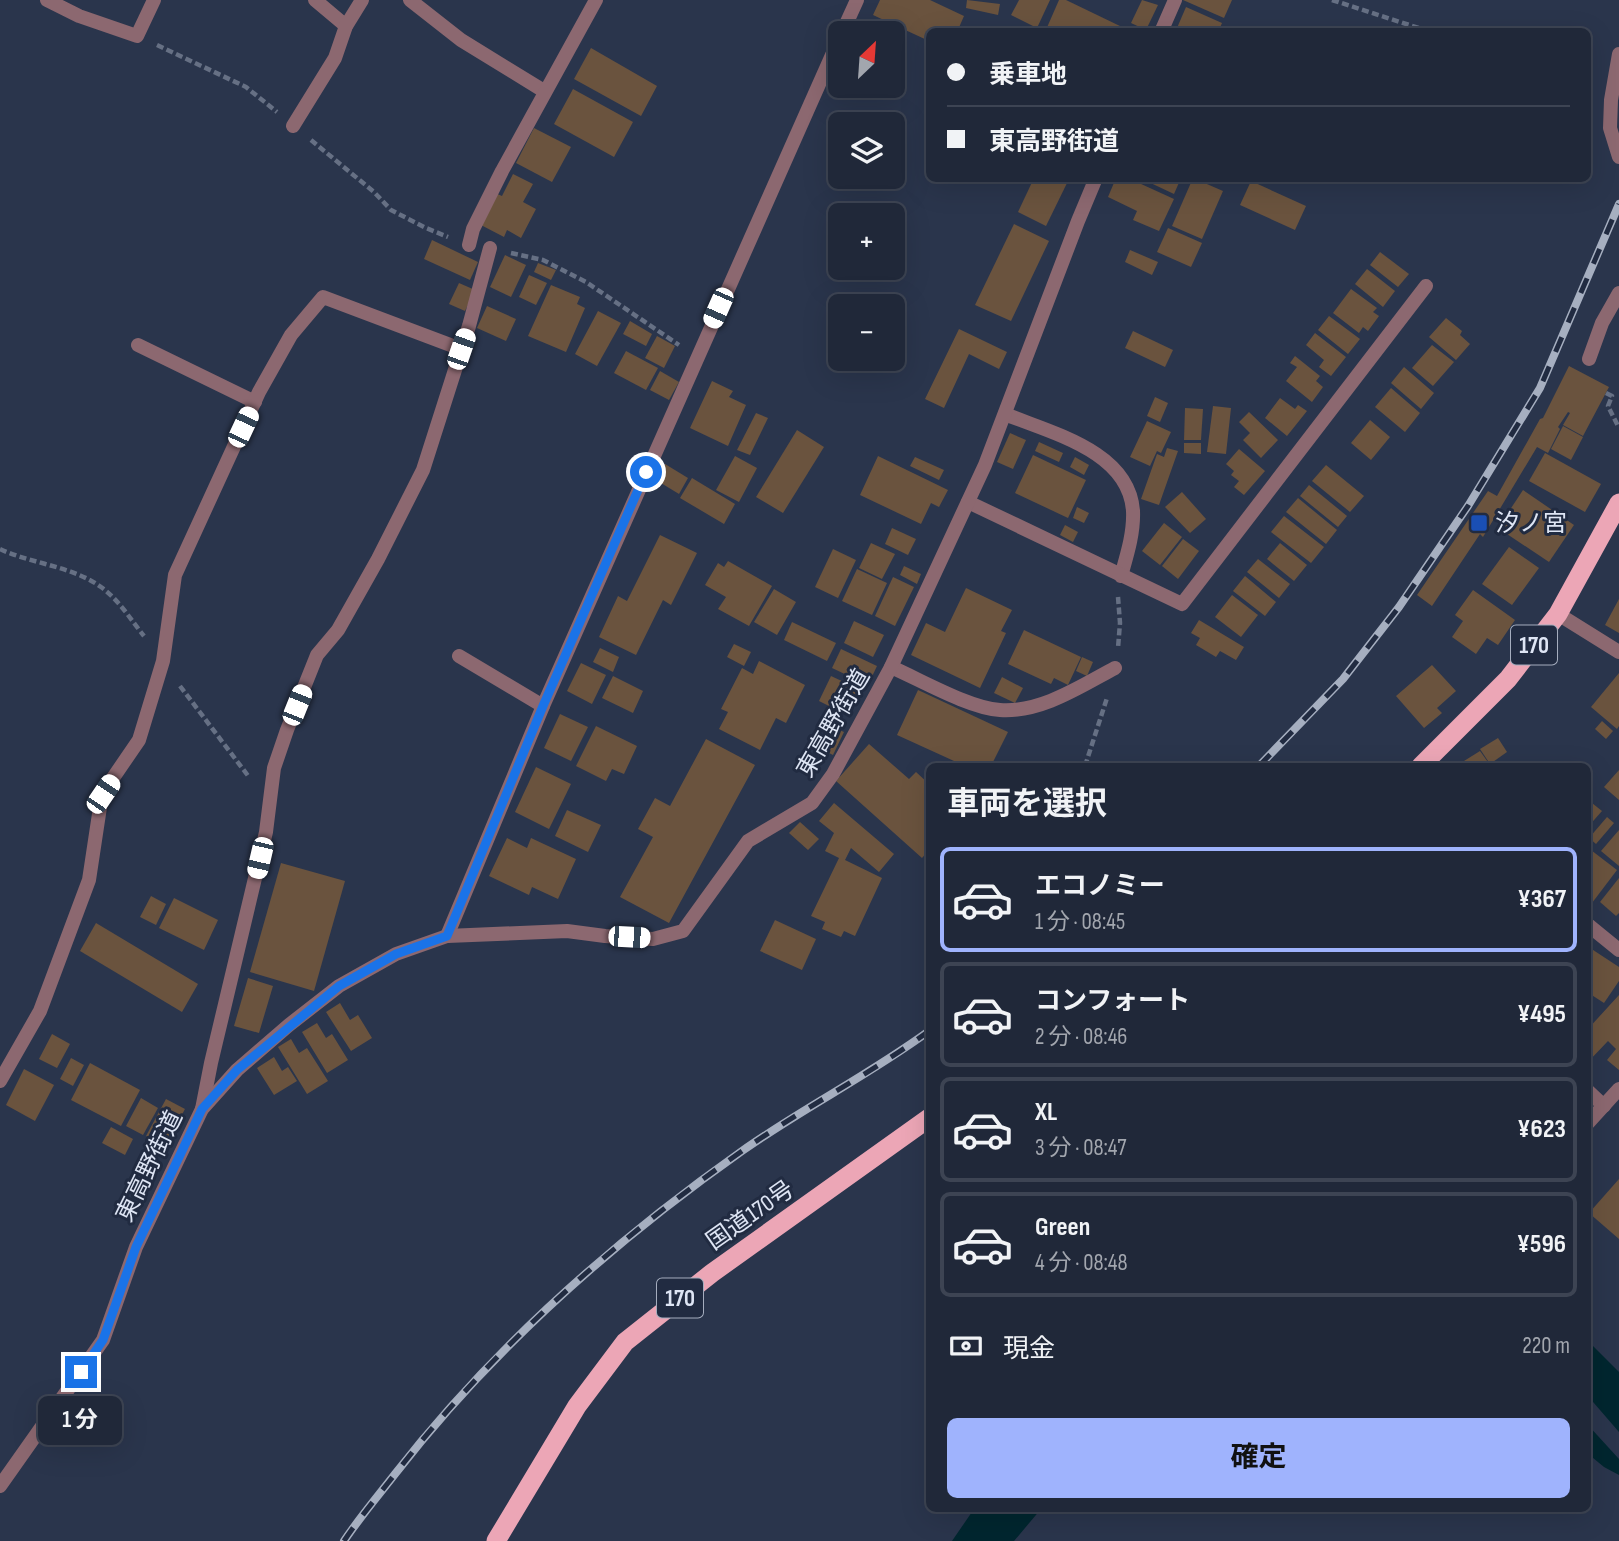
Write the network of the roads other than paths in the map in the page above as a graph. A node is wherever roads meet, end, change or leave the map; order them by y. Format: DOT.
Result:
graph roads {
  1 [pos="47,0"];
  2 [pos="154,0"];
  3 [pos="316,0"];
  4 [pos="362,0"];
  5 [pos="410,0"];
  6 [pos="596,0"];
  7 [pos="857,0"];
  8 [pos="1175,0"];
  9 [pos="847,21"];
  10 [pos="346,26"];
  11 [pos="1163,28"];
  12 [pos="1619,54"];
  13 [pos="828,64"];
  14 [pos="544,91"];
  15 [pos="293,126"];
  16 [pos="1619,157"];
  17 [pos="1094,182"];
  18 [pos="469,244"];
  19 [pos="490,248"];
  20 [pos="1426,286"];
  21 [pos="1619,293"];
  22 [pos="138,345"];
  23 [pos="461,349"];
  24 [pos="1589,359"];
  25 [pos="255,402"];
  26 [pos="1005,414"];
  27 [pos="968,502"];
  28 [pos="1619,503"];
  29 [pos="1121,576"];
  30 [pos="1558,614"];
  31 [pos="1619,652"];
  32 [pos="459,656"];
  33 [pos="891,667"];
  34 [pos="1115,668"];
  35 [pos="543,706"];
  36 [pos="1424,763"];
  37 [pos="1591,926"];
  38 [pos="447,936"];
  39 [pos="1619,949"];
  40 [pos="0,1081"];
  41 [pos="1619,1089"];
  42 [pos="1591,1094"];
  43 [pos="1604,1105"];
  44 [pos="202,1109"];
  45 [pos="926,1120"];
  46 [pos="1591,1120"];
  47 [pos="0,1486"];
  48 [pos="496,1541"];
  1 -- 2 [label="street"];
  3 -- 10 [label="street"];
  4 -- 10 [label="street"];
  5 -- 14 [label="street"];
  6 -- 14 [label="street"];
  7 -- 9 [label="street"];
  8 -- 11 [label="street"];
  10 -- 15 [label="street"];
  12 -- 16 [label="street"];
  13 -- 35 [label="street"];
  14 -- 18 [label="street"];
  17 -- 26 [label="street, 東高野街道"];
  19 -- 23 [label="street"];
  20 -- 29 [label="street"];
  21 -- 24 [label="street"];
  22 -- 25 [label="street"];
  23 -- 25 [label="street"];
  23 -- 44 [label="street"];
  25 -- 40 [label="street"];
  26 -- 27 [label="street, 東高野街道"];
  26 -- 29 [label="street"];
  27 -- 29 [label="street"];
  27 -- 33 [label="street, 東高野街道"];
  28 -- 30 [label="highway, 170"];
  30 -- 31 [label="street"];
  30 -- 36 [label="highway, 170"];
  32 -- 35 [label="street"];
  33 -- 34 [label="street"];
  33 -- 38 [label="street, 東高野街道"];
  35 -- 38 [label="street"];
  37 -- 39 [label="street"];
  38 -- 44 [label="street, 東高野街道"];
  41 -- 43 [label="street"];
  42 -- 43 [label="street"];
  43 -- 46 [label="street"];
  44 -- 47 [label="street, 東高野街道"];
  45 -- 48 [label="highway, 国道170号 / 170"];
}
